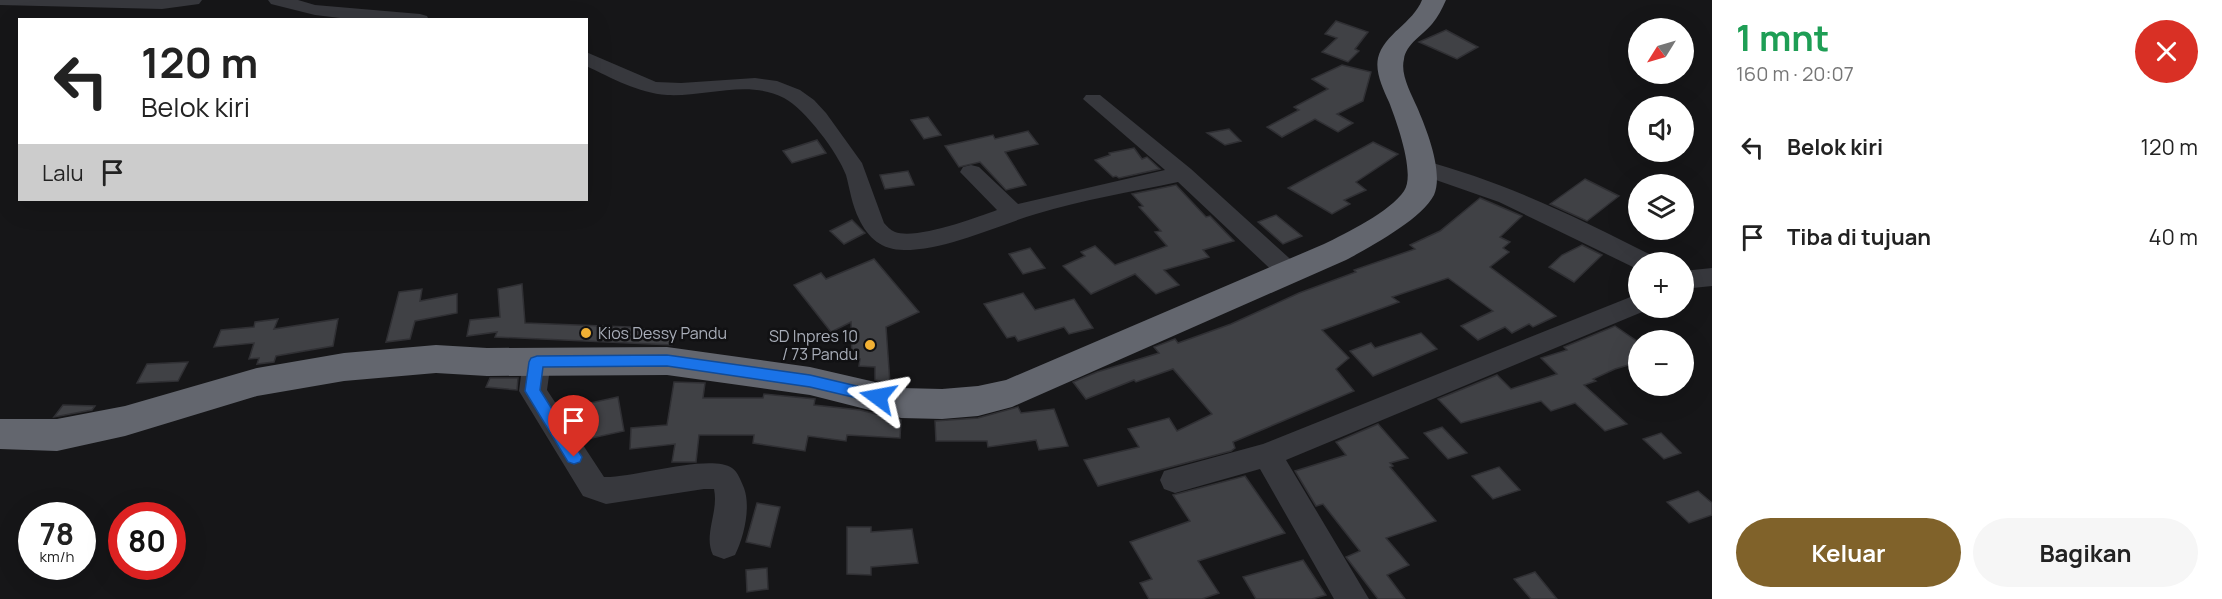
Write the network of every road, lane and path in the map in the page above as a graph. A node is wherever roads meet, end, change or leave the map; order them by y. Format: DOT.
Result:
graph roads {
  1 [pos="0,0"];
  2 [pos="193,0"];
  3 [pos="277,0"];
  4 [pos="1434,0"];
  5 [pos="399,18"];
  6 [pos="588,59"];
  7 [pos="1093,99"];
  8 [pos="1421,167"];
  9 [pos="971,172"];
  10 [pos="1183,174"];
  11 [pos="1013,212"];
  12 [pos="1628,254"];
  13 [pos="1290,273"];
  14 [pos="1712,277"];
  15 [pos="1694,279"];
  16 [pos="1628,307"];
  17 [pos="537,362"];
  18 [pos="0,434"];
  19 [pos="1267,455"];
  20 [pos="1174,480"];
  21 [pos="724,545"];
  22 [pos="1352,599"];
  1 -- 2 [label="street"];
  3 -- 5 [label="street"];
  4 -- 8 [label="highway"];
  6 -- 11 [label="street"];
  7 -- 10 [label="street"];
  8 -- 12 [label="street"];
  8 -- 13 [label="highway"];
  9 -- 11 [label="street"];
  10 -- 11 [label="street"];
  10 -- 13 [label="street"];
  13 -- 17 [label="highway"];
  14 -- 15 [label="street"];
  16 -- 19 [label="street"];
  17 -- 18 [label="highway"];
  17 -- 21 [label="street"];
  19 -- 20 [label="street"];
  19 -- 22 [label="street"];
}
